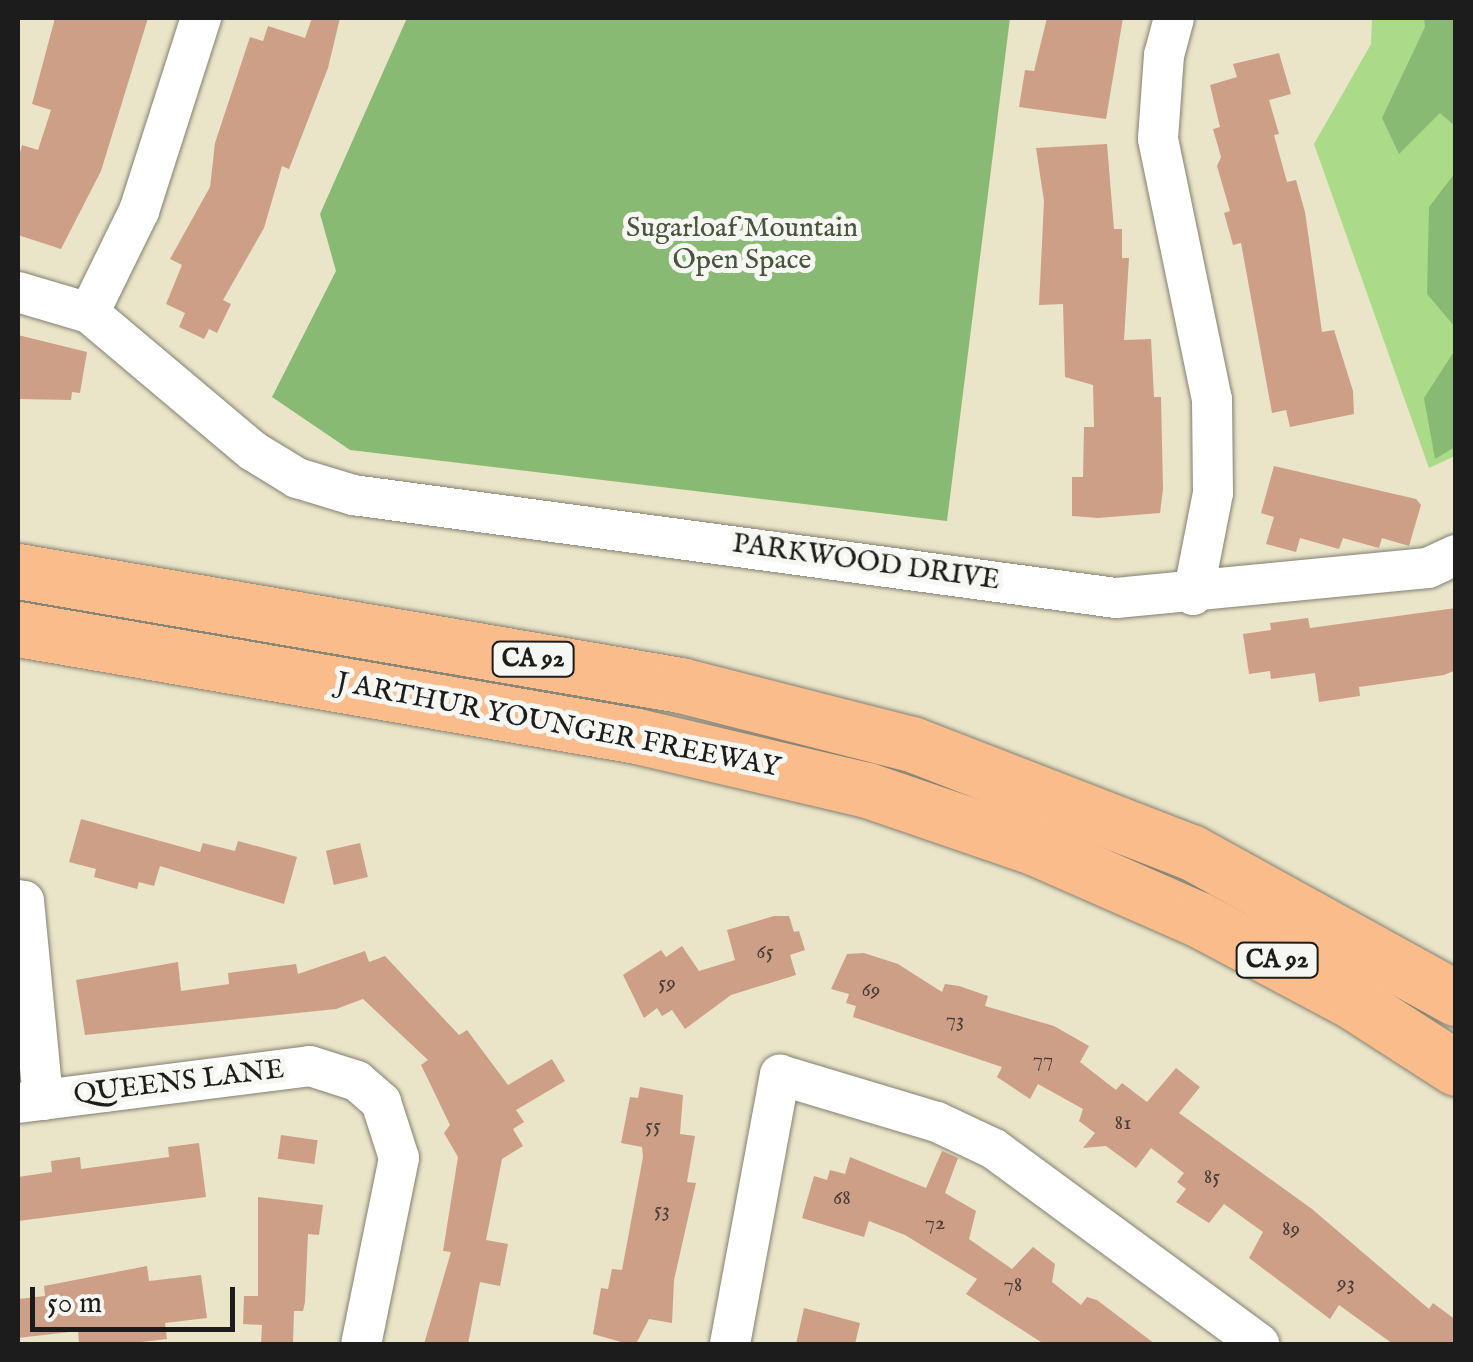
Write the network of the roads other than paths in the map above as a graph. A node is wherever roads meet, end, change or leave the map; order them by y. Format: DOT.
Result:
graph roads {
  1 [pos="201,18"];
  2 [pos="1174,18"];
  3 [pos="18,292"];
  4 [pos="89,314"];
  5 [pos="1456,555"];
  6 [pos="18,563"];
  7 [pos="18,571"];
  8 [pos="92,584"];
  9 [pos="1193,595"];
  10 [pos="18,630"];
  11 [pos="18,662"];
  12 [pos="579,725"];
  13 [pos="968,763"];
  14 [pos="1090,870"];
  15 [pos="20,901"];
  16 [pos="1456,961"];
  17 [pos="1456,998"];
  18 [pos="1456,1068"];
  19 [pos="1456,1100"];
  20 [pos="30,1101"];
  21 [pos="361,1344"];
  22 [pos="730,1344"];
  23 [pos="1258,1344"];
  1 -- 4 [label="street"];
  2 -- 9 [label="street"];
  3 -- 4 [label="street, PARKWOOD DRIVE"];
  4 -- 9 [label="street, PARKWOOD DRIVE"];
  5 -- 9 [label="street, PARKWOOD DRIVE"];
  6 -- 8 [label="highway"];
  7 -- 8 [label="highway, J ARTHUR YOUNGER FREEWAY / CA 92"];
  8 -- 13 [label="highway, J ARTHUR YOUNGER FREEWAY / CA 92"];
  10 -- 12 [label="highway, J ARTHUR YOUNGER FREEWAY / CA 92"];
  11 -- 12 [label="highway"];
  12 -- 14 [label="highway, J ARTHUR YOUNGER FREEWAY / CA 92"];
  13 -- 16 [label="highway"];
  13 -- 17 [label="highway, J ARTHUR YOUNGER FREEWAY / CA 92"];
  14 -- 18 [label="highway, J ARTHUR YOUNGER FREEWAY / CA 92"];
  14 -- 19 [label="highway"];
  15 -- 20 [label="street"];
  20 -- 21 [label="street, QUEENS LANE"];
  22 -- 23 [label="street"];
}
